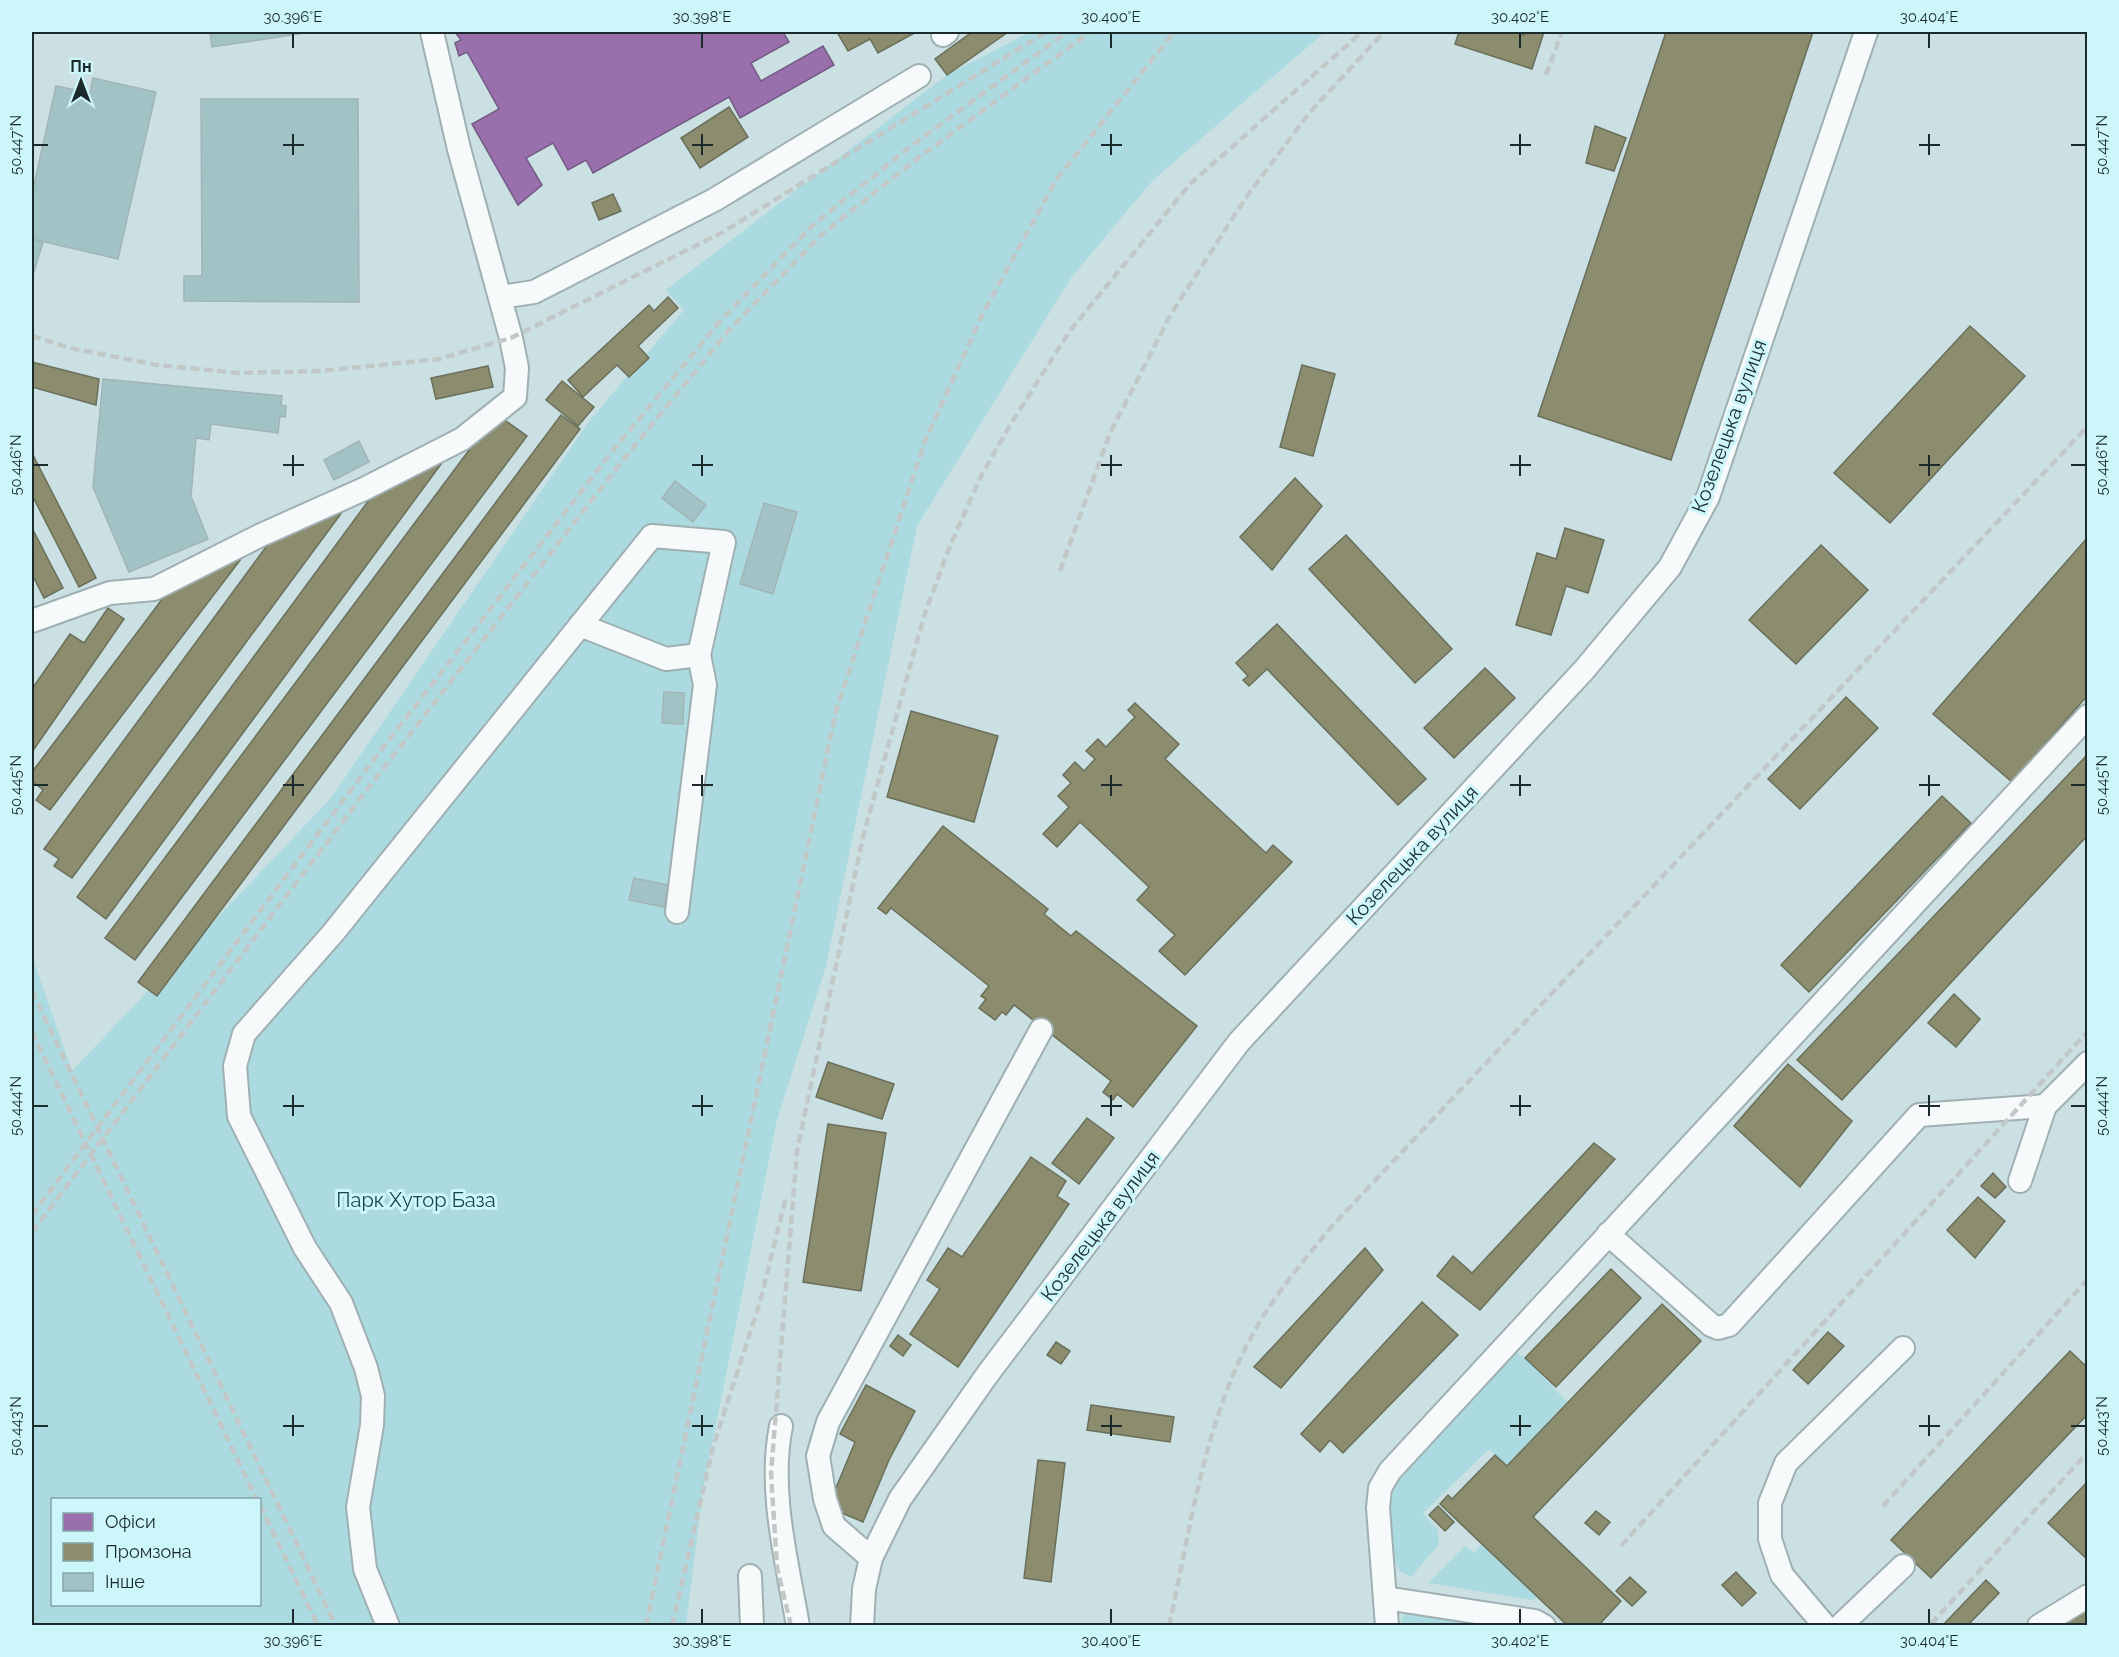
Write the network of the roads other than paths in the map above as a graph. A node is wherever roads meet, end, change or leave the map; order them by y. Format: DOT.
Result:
graph roads {
  1 [pos="432,32"];
  2 [pos="1866,32"];
  3 [pos="919,76"];
  4 [pos="500,297"];
  5 [pos="32,621"];
  6 [pos="580,625"];
  7 [pos="699,655"];
  8 [pos="2088,716"];
  9 [pos="676,912"];
  10 [pos="1041,1030"];
  11 [pos="2088,1063"];
  12 [pos="2045,1106"];
  13 [pos="2020,1181"];
  14 [pos="1608,1234"];
  15 [pos="1903,1348"];
  16 [pos="781,1426"];
  17 [pos="871,1558"];
  18 [pos="1903,1566"];
  19 [pos="750,1576"];
  20 [pos="2088,1596"];
  21 [pos="1385,1598"];
  22 [pos="388,1626"];
  23 [pos="752,1626"];
  24 [pos="798,1626"];
  25 [pos="862,1626"];
  26 [pos="1388,1626"];
  27 [pos="1544,1626"];
  28 [pos="1825,1626"];
  29 [pos="1840,1626"];
  30 [pos="2039,1626"];
  1 -- 4 [label="street"];
  2 -- 17 [label="street, Козелецька вулиця"];
  3 -- 4 [label="street"];
  4 -- 5 [label="street"];
  6 -- 7 [label="street"];
  6 -- 7 [label="street"];
  6 -- 22 [label="street"];
  7 -- 9 [label="street"];
  8 -- 14 [label="street"];
  10 -- 17 [label="street"];
  11 -- 12 [label="street"];
  12 -- 13 [label="street"];
  12 -- 14 [label="street"];
  14 -- 21 [label="street"];
  15 -- 28 [label="street"];
  16 -- 24 [label="street"];
  17 -- 25 [label="street, Козелецька вулиця"];
  18 -- 29 [label="street"];
  19 -- 23 [label="street"];
  20 -- 30 [label="street"];
  21 -- 26 [label="street"];
  21 -- 27 [label="street"];
}
